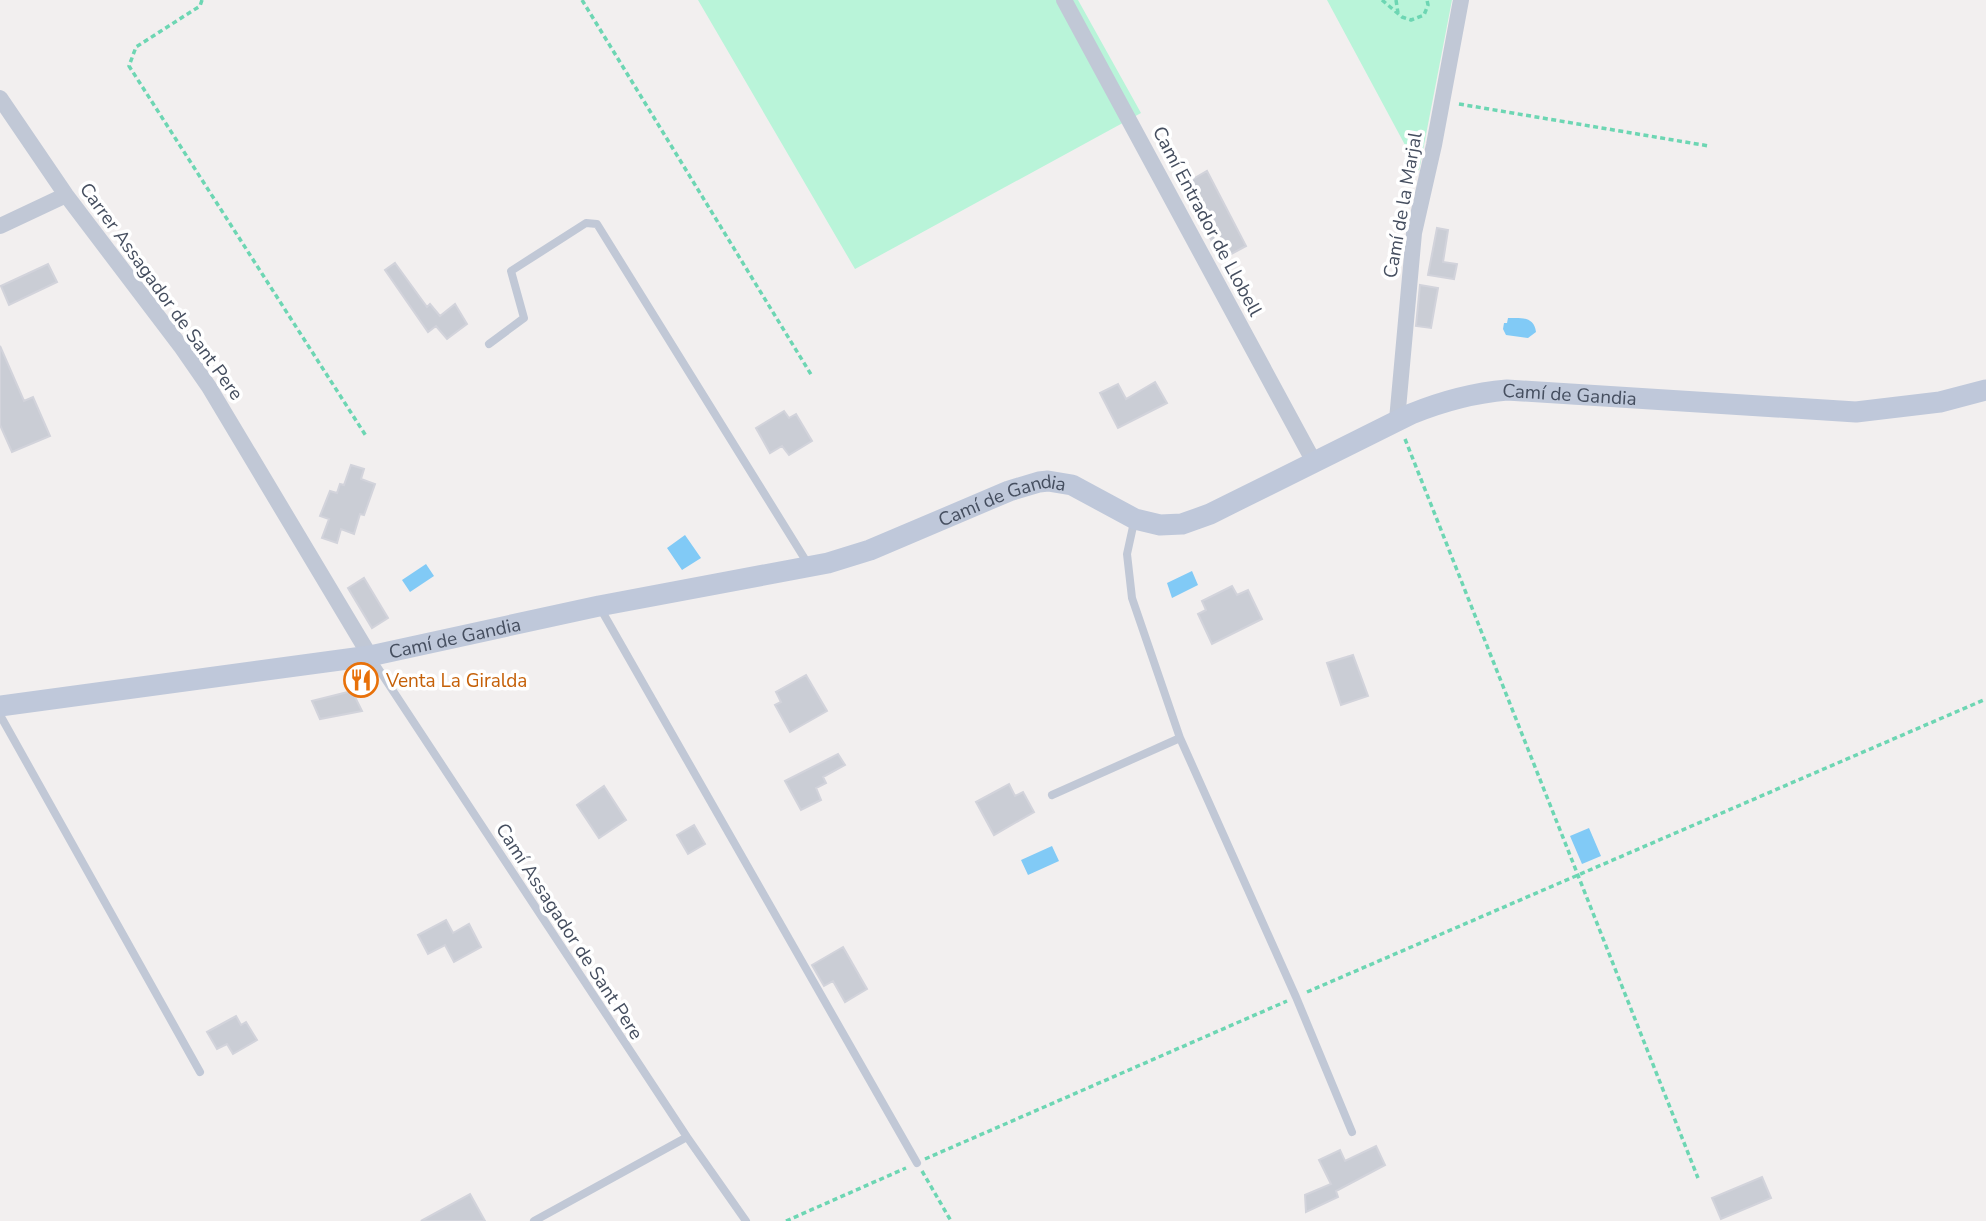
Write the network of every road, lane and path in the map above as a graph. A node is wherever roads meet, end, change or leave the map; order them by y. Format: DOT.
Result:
graph roads {
  1 [pos="202,0"];
  2 [pos="582,0"];
  3 [pos="1064,0"];
  4 [pos="1382,0"];
  5 [pos="1396,0"];
  6 [pos="1427,0"];
  7 [pos="1461,0"];
  8 [pos="1402,17"];
  9 [pos="0,98"];
  10 [pos="1443,101"];
  11 [pos="1709,146"];
  12 [pos="65,195"];
  13 [pos="0,226"];
  14 [pos="489,344"];
  15 [pos="812,376"];
  16 [pos="1986,390"];
  17 [pos="1397,420"];
  18 [pos="366,436"];
  19 [pos="1314,462"];
  20 [pos="1135,519"];
  21 [pos="809,567"];
  22 [pos="599,606"];
  23 [pos="370,656"];
  24 [pos="1986,699"];
  25 [pos="0,706"];
  26 [pos="0,715"];
  27 [pos="1180,738"];
  28 [pos="1052,795"];
  29 [pos="1580,875"];
  30 [pos="1296,997"];
  31 [pos="200,1072"];
  32 [pos="1352,1132"];
  33 [pos="687,1137"];
  34 [pos="918,1163"];
  35 [pos="1698,1178"];
  36 [pos="534,1221"];
  37 [pos="746,1221"];
  38 [pos="786,1221"];
  39 [pos="951,1221"];
  1 -- 18 [label="path"];
  2 -- 15 [label="path"];
  3 -- 19 [label="street, Camí Entrador de Llobell"];
  4 -- 8 [label="path"];
  5 -- 8 [label="path"];
  6 -- 8 [label="path"];
  7 -- 10 [label="street, Camí de la Marjal"];
  9 -- 12 [label="street, Carrer Assagador de Sant Pere"];
  10 -- 11 [label="path"];
  10 -- 17 [label="street, Camí de la Marjal"];
  12 -- 13 [label="street"];
  12 -- 23 [label="street, Carrer Assagador de Sant Pere"];
  14 -- 21 [label="lane"];
  16 -- 17 [label="main road, Camí de Gandia"];
  17 -- 19 [label="main road, Camí de Gandia"];
  17 -- 29 [label="path"];
  19 -- 20 [label="main road, Camí de Gandia"];
  20 -- 21 [label="main road, Camí de Gandia"];
  20 -- 27 [label="lane"];
  21 -- 22 [label="main road, Camí de Gandia"];
  22 -- 23 [label="main road, Camí de Gandia"];
  22 -- 34 [label="lane"];
  23 -- 25 [label="main road, Camí de Gandia"];
  23 -- 33 [label="lane, Camí Assagador de Sant Pere"];
  24 -- 29 [label="path"];
  26 -- 31 [label="lane"];
  27 -- 28 [label="lane"];
  27 -- 30 [label="lane"];
  29 -- 30 [label="path"];
  29 -- 35 [label="path"];
  30 -- 32 [label="lane"];
  30 -- 34 [label="path"];
  33 -- 36 [label="lane"];
  33 -- 37 [label="lane, Camí Assagador de Sant Pere"];
  34 -- 38 [label="path"];
  34 -- 39 [label="path"];
}
